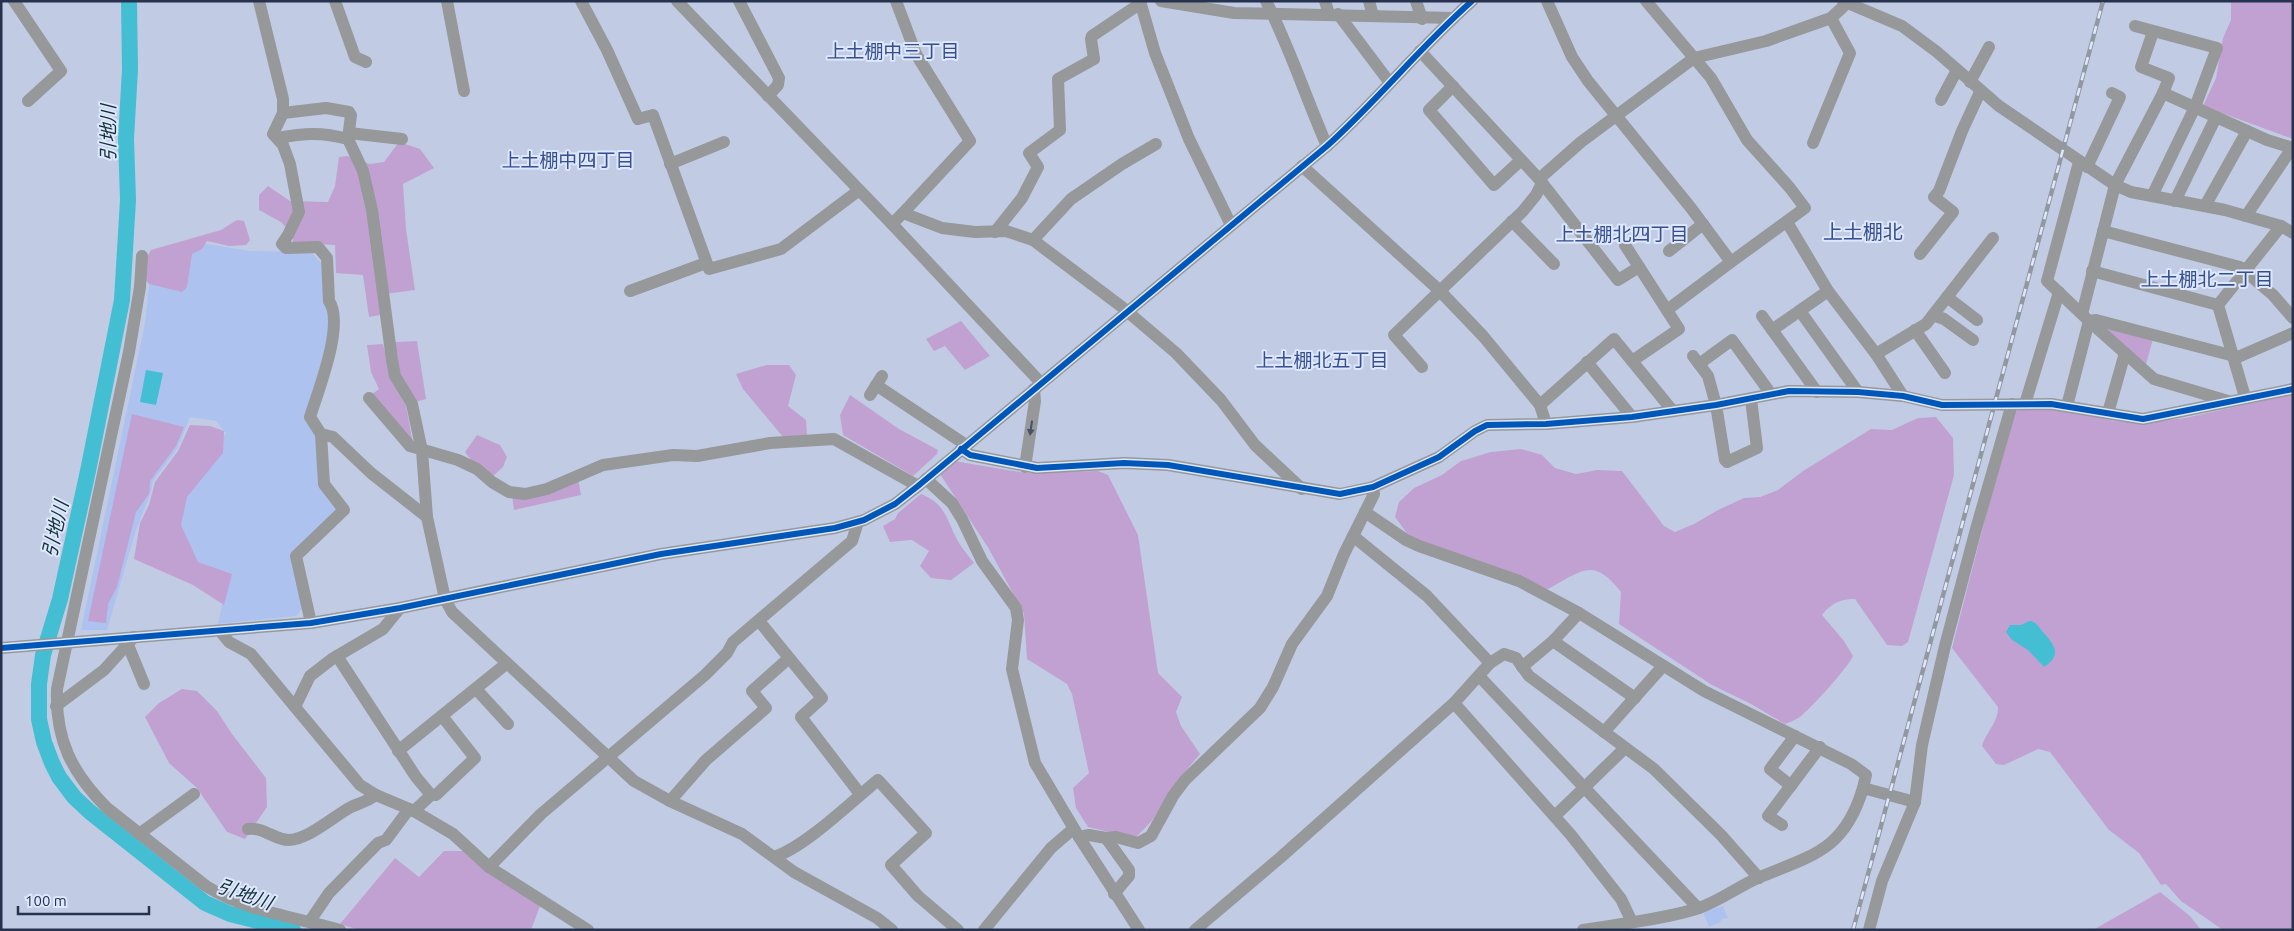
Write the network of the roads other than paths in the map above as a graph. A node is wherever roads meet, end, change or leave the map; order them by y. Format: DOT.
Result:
graph roads {
  1 [pos="14,1"];
  2 [pos="259,1"];
  3 [pos="335,1"];
  4 [pos="447,1"];
  5 [pos="582,1"];
  6 [pos="677,1"];
  7 [pos="739,1"];
  8 [pos="896,1"];
  9 [pos="1161,1"];
  10 [pos="1266,1"];
  11 [pos="1325,1"];
  12 [pos="1369,1"];
  13 [pos="1416,1"];
  14 [pos="1472,1"];
  15 [pos="1547,1"];
  16 [pos="1646,1"];
  17 [pos="1140,2"];
  18 [pos="1851,3"];
  19 [pos="1272,14"];
  20 [pos="1334,14"];
  21 [pos="1373,16"];
  22 [pos="1453,18"];
  23 [pos="1831,18"];
  24 [pos="1422,19"];
  25 [pos="2135,26"];
  26 [pos="2153,32"];
  27 [pos="1989,47"];
  28 [pos="1420,51"];
  29 [pos="1694,58"];
  30 [pos="366,62"];
  31 [pos="1958,70"];
  32 [pos="1970,82"];
  33 [pos="1390,83"];
  34 [pos="1453,86"];
  35 [pos="464,91"];
  36 [pos="1980,92"];
  37 [pos="2118,93"];
  38 [pos="2163,93"];
  39 [pos="768,96"];
  40 [pos="1941,100"];
  41 [pos="28,101"];
  42 [pos="2195,107"];
  43 [pos="283,113"];
  44 [pos="1615,116"];
  45 [pos="2216,117"];
  46 [pos="2247,132"];
  47 [pos="349,136"];
  48 [pos="278,138"];
  49 [pos="402,139"];
  50 [pos="724,142"];
  51 [pos="1814,143"];
  52 [pos="1156,144"];
  53 [pos="1326,146"];
  54 [pos="2292,148"];
  55 [pos="1521,160"];
  56 [pos="2080,163"];
  57 [pos="670,164"];
  58 [pos="1302,166"];
  59 [pos="1540,181"];
  60 [pos="2115,185"];
  61 [pos="858,191"];
  62 [pos="2152,196"];
  63 [pos="2175,201"];
  64 [pos="2205,206"];
  65 [pos="903,213"];
  66 [pos="2246,216"];
  67 [pos="1512,221"];
  68 [pos="1787,222"];
  69 [pos="892,224"];
  70 [pos="1703,224"];
  71 [pos="1231,225"];
  72 [pos="2281,226"];
  73 [pos="2103,231"];
  74 [pos="995,232"];
  75 [pos="2293,234"];
  76 [pos="1993,238"];
  77 [pos="1033,240"];
  78 [pos="1625,245"];
  79 [pos="1669,251"];
  80 [pos="1920,254"];
  81 [pos="142,256"];
  82 [pos="706,262"];
  83 [pos="1731,262"];
  84 [pos="1554,264"];
  85 [pos="1639,267"];
  86 [pos="2092,272"];
  87 [pos="2244,272"];
  88 [pos="1439,290"];
  89 [pos="630,291"];
  90 [pos="1828,292"];
  91 [pos="2058,292"];
  92 [pos="1947,297"];
  93 [pos="2218,305"];
  94 [pos="1668,310"];
  95 [pos="1800,311"];
  96 [pos="1127,312"];
  97 [pos="1933,315"];
  98 [pos="1762,316"];
  99 [pos="2085,318"];
  100 [pos="2293,318"];
  101 [pos="1977,320"];
  102 [pos="1772,330"];
  103 [pos="1915,330"];
  104 [pos="2293,333"];
  105 [pos="1973,340"];
  106 [pos="2125,353"];
  107 [pos="1876,354"];
  108 [pos="2234,357"];
  109 [pos="1632,361"];
  110 [pos="1587,362"];
  111 [pos="1422,367"];
  112 [pos="1945,373"];
  113 [pos="876,386"];
  114 [pos="1037,386"];
  115 [pos="2293,389"];
  116 [pos="1817,392"];
  117 [pos="1858,392"];
  118 [pos="1771,394"];
  119 [pos="1903,396"];
  120 [pos="369,398"];
  121 [pos="2245,398"];
  122 [pos="1750,399"];
  123 [pos="2228,401"];
  124 [pos="2010,404"];
  125 [pos="2025,404"];
  126 [pos="1540,405"];
  127 [pos="1716,405"];
  128 [pos="2067,406"];
  129 [pos="1672,410"];
  130 [pos="2108,413"];
  131 [pos="1632,417"];
  132 [pos="1546,424"];
  133 [pos="321,434"];
  134 [pos="964,447"];
  135 [pos="422,451"];
  136 [pos="1025,467"];
  137 [pos="922,482"];
  138 [pos="1373,487"];
  139 [pos="1302,489"];
  140 [pos="1365,512"];
  141 [pos="428,517"];
  142 [pos="858,522"];
  143 [pos="1353,536"];
  144 [pos="445,599"];
  145 [pos="400,608"];
  146 [pos="1579,613"];
  147 [pos="759,621"];
  148 [pos="311,623"];
  149 [pos="220,631"];
  150 [pos="131,641"];
  151 [pos="1553,641"];
  152 [pos="64,642"];
  153 [pos="1,648"];
  154 [pos="337,656"];
  155 [pos="789,658"];
  156 [pos="1490,663"];
  157 [pos="506,664"];
  158 [pos="1663,666"];
  159 [pos="1522,667"];
  160 [pos="1479,676"];
  161 [pos="144,684"];
  162 [pos="476,689"];
  163 [pos="1635,698"];
  164 [pos="1454,703"];
  165 [pos="56,706"];
  166 [pos="295,707"];
  167 [pos="442,716"];
  168 [pos="508,724"];
  169 [pos="1604,732"];
  170 [pos="1795,736"];
  171 [pos="1820,747"];
  172 [pos="1625,748"];
  173 [pos="398,751"];
  174 [pos="607,757"];
  175 [pos="1791,786"];
  176 [pos="1584,788"];
  177 [pos="1864,788"];
  178 [pos="194,794"];
  179 [pos="860,794"];
  180 [pos="376,795"];
  181 [pos="431,795"];
  182 [pos="670,801"];
  183 [pos="1912,801"];
  184 [pos="411,810"];
  185 [pos="1556,816"];
  186 [pos="1782,826"];
  187 [pos="248,829"];
  188 [pos="1076,833"];
  189 [pos="139,834"];
  190 [pos="1106,838"];
  191 [pos="774,857"];
  192 [pos="489,868"];
  193 [pos="1759,878"];
  194 [pos="1114,894"];
  195 [pos="1698,908"];
  196 [pos="310,921"];
  197 [pos="1632,922"];
  198 [pos="340,930"];
  199 [pos="588,930"];
  200 [pos="892,930"];
  201 [pos="958,930"];
  202 [pos="984,930"];
  203 [pos="1139,930"];
  204 [pos="1195,930"];
  205 [pos="1583,930"];
  206 [pos="1869,930"];
  1 -- 41 [label="street"];
  2 -- 43 [label="street"];
  3 -- 30 [label="street"];
  4 -- 35 [label="street"];
  5 -- 57 [label="street"];
  6 -- 39 [label="street"];
  7 -- 39 [label="street"];
  8 -- 65 [label="street"];
  9 -- 19 [label="street"];
  10 -- 19 [label="street"];
  11 -- 20 [label="street"];
  12 -- 21 [label="street"];
  13 -- 24 [label="street"];
  14 -- 22 [label="street"];
  15 -- 44 [label="street"];
  16 -- 29 [label="street"];
  17 -- 71 [label="street"];
  17 -- 74 [label="street"];
  18 -- 23 [label="street"];
  18 -- 31 [label="street"];
  19 -- 20 [label="street"];
  19 -- 53 [label="street"];
  20 -- 21 [label="street"];
  20 -- 33 [label="street"];
  21 -- 24 [label="street"];
  22 -- 24 [label="street"];
  22 -- 28 [label="street"];
  23 -- 29 [label="street"];
  23 -- 51 [label="street"];
  25 -- 26 [label="street"];
  26 -- 38 [label="street"];
  26 -- 42 [label="street"];
  27 -- 32 [label="street"];
  28 -- 33 [label="street"];
  28 -- 34 [label="street"];
  29 -- 44 [label="street"];
  29 -- 68 [label="street"];
  31 -- 32 [label="street"];
  31 -- 40 [label="street"];
  32 -- 36 [label="street"];
  33 -- 53 [label="street"];
  34 -- 55 [label="street"];
  34 -- 55 [label="street"];
  36 -- 56 [label="street"];
  36 -- 80 [label="street"];
  37 -- 56 [label="street"];
  38 -- 42 [label="street"];
  38 -- 60 [label="street"];
  39 -- 61 [label="street"];
  42 -- 45 [label="street"];
  42 -- 62 [label="street"];
  43 -- 47 [label="street"];
  43 -- 48 [label="street"];
  44 -- 59 [label="street"];
  44 -- 70 [label="street"];
  45 -- 46 [label="street"];
  45 -- 63 [label="street"];
  46 -- 54 [label="street"];
  46 -- 64 [label="street"];
  47 -- 48 [label="street"];
  47 -- 49 [label="street"];
  47 -- 135 [label="street"];
  48 -- 133 [label="street"];
  50 -- 57 [label="street"];
  52 -- 77 [label="street"];
  53 -- 58 [label="street"];
  54 -- 66 [label="street"];
  55 -- 59 [label="street"];
  56 -- 60 [label="street"];
  56 -- 91 [label="street"];
  57 -- 82 [label="street"];
  58 -- 71 [label="street"];
  58 -- 88 [label="street"];
  59 -- 67 [label="street"];
  59 -- 85 [label="street"];
  60 -- 62 [label="street"];
  60 -- 73 [label="street"];
  61 -- 69 [label="street"];
  61 -- 82 [label="street"];
  62 -- 63 [label="street"];
  63 -- 64 [label="street"];
  64 -- 66 [label="street"];
  65 -- 69 [label="street"];
  65 -- 74 [label="street"];
  66 -- 72 [label="street"];
  67 -- 84 [label="street"];
  67 -- 88 [label="street"];
  68 -- 83 [label="street"];
  68 -- 90 [label="street"];
  69 -- 114 [label="street"];
  70 -- 79 [label="street"];
  70 -- 83 [label="street"];
  71 -- 96 [label="street"];
  72 -- 75 [label="street"];
  72 -- 87 [label="street"];
  73 -- 86 [label="street"];
  73 -- 87 [label="street"];
  74 -- 77 [label="street"];
  76 -- 92 [label="street"];
  77 -- 96 [label="street"];
  78 -- 85 [label="street"];
  81 -- 152 [label="street"];
  82 -- 89 [label="street"];
  83 -- 94 [label="street"];
  85 -- 94 [label="street"];
  86 -- 93 [label="street"];
  86 -- 99 [label="street"];
  87 -- 93 [label="street"];
  87 -- 100 [label="street"];
  88 -- 111 [label="street"];
  88 -- 126 [label="street"];
  90 -- 95 [label="street"];
  90 -- 107 [label="street"];
  91 -- 99 [label="street"];
  91 -- 125 [label="street"];
  92 -- 97 [label="street"];
  92 -- 101 [label="street"];
  93 -- 108 [label="street"];
  94 -- 109 [label="street"];
  95 -- 102 [label="street"];
  95 -- 117 [label="street"];
  96 -- 114 [label="street"];
  96 -- 139 [label="street"];
  97 -- 103 [label="street"];
  97 -- 105 [label="street"];
  98 -- 102 [label="street"];
  99 -- 106 [label="street"];
  99 -- 108 [label="street"];
  99 -- 128 [label="street"];
  102 -- 116 [label="street"];
  103 -- 107 [label="street"];
  103 -- 112 [label="street"];
  104 -- 108 [label="street"];
  106 -- 123 [label="street"];
  106 -- 130 [label="street"];
  107 -- 119 [label="street"];
  108 -- 121 [label="street"];
  109 -- 110 [label="street"];
  109 -- 129 [label="street"];
  110 -- 126 [label="street"];
  110 -- 131 [label="street"];
  113 -- 134 [label="street"];
  114 -- 134 [label="street"];
  114 -- 136 [label="street, one-way"];
  115 -- 121 [label="street"];
  116 -- 117 [label="street"];
  116 -- 118 [label="street"];
  117 -- 119 [label="street"];
  118 -- 122 [label="street"];
  118 -- 127 [label="street"];
  119 -- 124 [label="street"];
  120 -- 135 [label="street"];
  121 -- 123 [label="street"];
  122 -- 127 [label="street"];
  122 -- 127 [label="street"];
  123 -- 130 [label="street"];
  124 -- 125 [label="street"];
  124 -- 183 [label="street"];
  125 -- 128 [label="street"];
  126 -- 132 [label="street"];
  127 -- 129 [label="street"];
  128 -- 130 [label="street"];
  129 -- 131 [label="street"];
  131 -- 132 [label="street"];
  132 -- 138 [label="street"];
  133 -- 141 [label="street"];
  133 -- 148 [label="street"];
  134 -- 136 [label="street"];
  134 -- 137 [label="street"];
  135 -- 137 [label="street"];
  135 -- 141 [label="street"];
  136 -- 139 [label="street"];
  137 -- 142 [label="street"];
  137 -- 188 [label="street"];
  138 -- 139 [label="street"];
  138 -- 140 [label="street"];
  140 -- 143 [label="street"];
  140 -- 146 [label="street"];
  141 -- 144 [label="street"];
  142 -- 144 [label="street"];
  142 -- 147 [label="street"];
  143 -- 156 [label="street"];
  143 -- 190 [label="street"];
  144 -- 145 [label="street"];
  144 -- 157 [label="street"];
  145 -- 148 [label="street"];
  145 -- 154 [label="street"];
  146 -- 151 [label="street"];
  146 -- 158 [label="street"];
  147 -- 155 [label="street"];
  147 -- 174 [label="street"];
  148 -- 149 [label="street"];
  149 -- 150 [label="street"];
  149 -- 166 [label="street"];
  150 -- 152 [label="street"];
  150 -- 161 [label="street"];
  150 -- 165 [label="street"];
  151 -- 159 [label="street"];
  151 -- 163 [label="street"];
  152 -- 153 [label="street"];
  152 -- 165 [label="street"];
  154 -- 166 [label="street"];
  154 -- 173 [label="street"];
  155 -- 179 [label="street"];
  155 -- 182 [label="street"];
  156 -- 159 [label="street"];
  156 -- 160 [label="street"];
  157 -- 162 [label="street"];
  157 -- 174 [label="street"];
  158 -- 163 [label="street"];
  158 -- 170 [label="street"];
  159 -- 169 [label="street"];
  160 -- 164 [label="street"];
  160 -- 176 [label="street"];
  162 -- 167 [label="street"];
  162 -- 168 [label="street"];
  163 -- 169 [label="street"];
  164 -- 185 [label="street"];
  164 -- 204 [label="street"];
  165 -- 189 [label="street"];
  166 -- 180 [label="street"];
  167 -- 173 [label="street"];
  167 -- 181 [label="street"];
  169 -- 172 [label="street"];
  170 -- 171 [label="street"];
  170 -- 175 [label="street"];
  171 -- 175 [label="street"];
  171 -- 177 [label="street"];
  172 -- 176 [label="street"];
  172 -- 193 [label="street"];
  173 -- 181 [label="street"];
  174 -- 182 [label="street"];
  174 -- 192 [label="street"];
  175 -- 186 [label="street"];
  176 -- 185 [label="street"];
  176 -- 195 [label="street"];
  177 -- 183 [label="street"];
  177 -- 193 [label="street"];
  178 -- 189 [label="street"];
  179 -- 191 [label="street"];
  179 -- 201 [label="street"];
  180 -- 184 [label="street"];
  180 -- 187 [label="street"];
  181 -- 184 [label="street"];
  182 -- 191 [label="street"];
  183 -- 206 [label="street"];
  184 -- 192 [label="street"];
  184 -- 196 [label="street"];
  185 -- 197 [label="street"];
  188 -- 190 [label="street"];
  188 -- 194 [label="street"];
  188 -- 202 [label="street"];
  189 -- 196 [label="street"];
  190 -- 194 [label="street"];
  191 -- 200 [label="street"];
  192 -- 199 [label="street"];
  193 -- 195 [label="street"];
  194 -- 203 [label="street"];
  195 -- 197 [label="street"];
  196 -- 198 [label="street"];
  197 -- 205 [label="street"];
}
